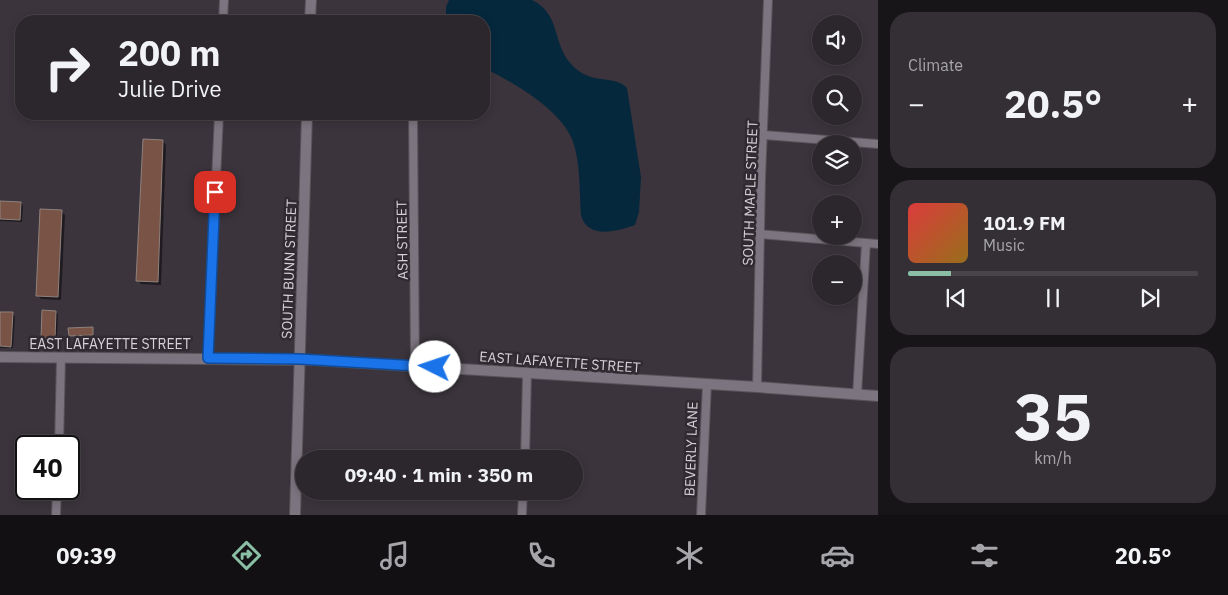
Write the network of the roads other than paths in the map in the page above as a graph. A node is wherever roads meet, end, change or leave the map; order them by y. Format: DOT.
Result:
graph roads {
  1 [pos="224,0"];
  2 [pos="311,0"];
  3 [pos="768,0"];
  4 [pos="223,15"];
  5 [pos="310,15"];
  6 [pos="219,120"];
  7 [pos="307,120"];
  8 [pos="413,120"];
  9 [pos="764,135"];
  10 [pos="878,144"];
  11 [pos="760,234"];
  12 [pos="866,243"];
  13 [pos="878,244"];
  14 [pos="0,357"];
  15 [pos="61,357"];
  16 [pos="208,358"];
  17 [pos="300,359"];
  18 [pos="416,366"];
  19 [pos="528,374"];
  20 [pos="707,384"];
  21 [pos="757,386"];
  22 [pos="857,395"];
  23 [pos="878,396"];
  24 [pos="59,435"];
  25 [pos="525,450"];
  26 [pos="57,500"];
  27 [pos="523,500"];
  28 [pos="56,515"];
  29 [pos="295,515"];
  30 [pos="522,515"];
  31 [pos="701,515"];
  1 -- 4 [label="street"];
  2 -- 5 [label="street"];
  3 -- 9 [label="street, SOUTH MAPLE STREET"];
  6 -- 16 [label="street"];
  7 -- 17 [label="street, SOUTH BUNN STREET"];
  8 -- 18 [label="street, ASH STREET"];
  9 -- 10 [label="street"];
  9 -- 11 [label="street, SOUTH MAPLE STREET"];
  11 -- 12 [label="street"];
  11 -- 21 [label="street, SOUTH MAPLE STREET"];
  12 -- 13 [label="street"];
  12 -- 22 [label="street"];
  14 -- 15 [label="street, EAST LAFAYETTE STREET"];
  15 -- 16 [label="street, EAST LAFAYETTE STREET"];
  15 -- 24 [label="street"];
  16 -- 17 [label="street, EAST LAFAYETTE STREET"];
  17 -- 18 [label="street, EAST LAFAYETTE STREET"];
  17 -- 29 [label="street, SOUTH BUNN STREET"];
  18 -- 19 [label="street, EAST LAFAYETTE STREET"];
  19 -- 20 [label="street, EAST LAFAYETTE STREET"];
  19 -- 25 [label="street"];
  20 -- 21 [label="street, EAST LAFAYETTE STREET"];
  20 -- 31 [label="street, BEVERLY LANE"];
  21 -- 22 [label="street, EAST LAFAYETTE STREET"];
  22 -- 23 [label="street, EAST LAFAYETTE STREET"];
  26 -- 28 [label="street"];
  27 -- 30 [label="street"];
}
